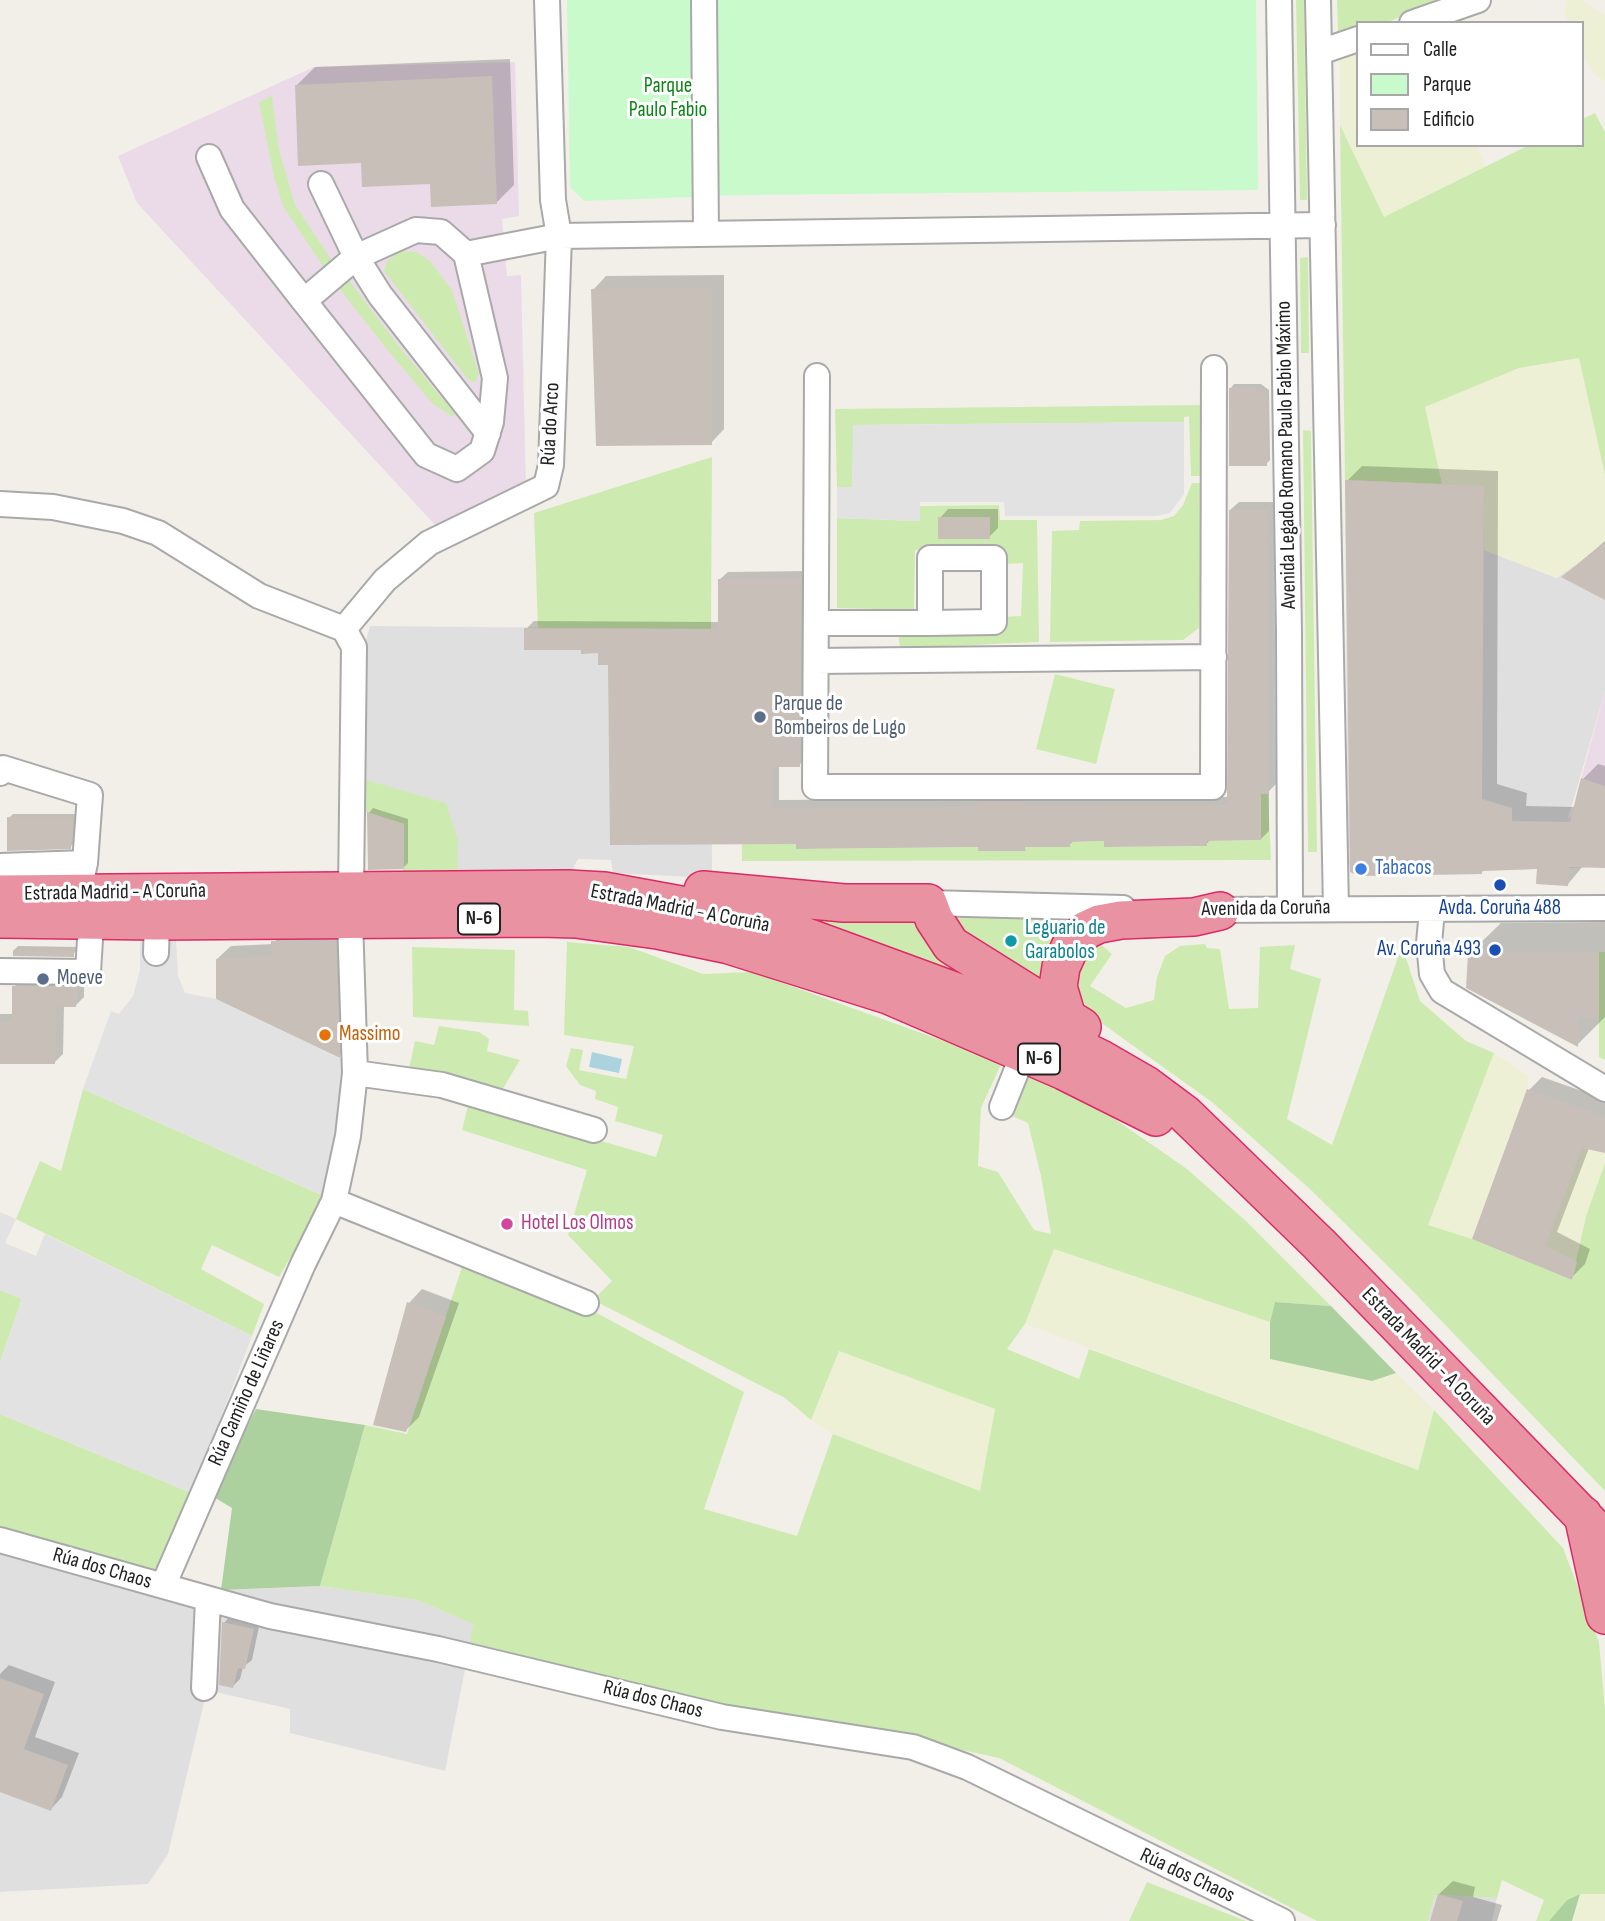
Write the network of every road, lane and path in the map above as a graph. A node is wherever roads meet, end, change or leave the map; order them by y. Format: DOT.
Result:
graph roads {
  1 [pos="547,0"];
  2 [pos="704,0"];
  3 [pos="1279,0"];
  4 [pos="1318,0"];
  5 [pos="1478,0"];
  6 [pos="1418,21"];
  7 [pos="1356,40"];
  8 [pos="1320,52"];
  9 [pos="209,157"];
  10 [pos="321,184"];
  11 [pos="1323,225"];
  12 [pos="1283,227"];
  13 [pos="706,234"];
  14 [pos="559,236"];
  15 [pos="466,254"];
  16 [pos="356,257"];
  17 [pos="304,301"];
  18 [pos="1214,368"];
  19 [pos="817,376"];
  20 [pos="488,433"];
  21 [pos="0,504"];
  22 [pos="930,622"];
  23 [pos="816,623"];
  24 [pos="345,629"];
  25 [pos="1213,657"];
  26 [pos="816,661"];
  27 [pos="0,773"];
  28 [pos="85,863"];
  29 [pos="0,866"];
  30 [pos="80,888"];
  31 [pos="604,891"];
  32 [pos="0,894"];
  33 [pos="928,903"];
  34 [pos="351,905"];
  35 [pos="1336,908"];
  36 [pos="1605,908"];
  37 [pos="1290,909"];
  38 [pos="1432,910"];
  39 [pos="1220,911"];
  40 [pos="0,919"];
  41 [pos="92,923"];
  42 [pos="0,971"];
  43 [pos="1066,1017"];
  44 [pos="1024,1052"];
  45 [pos="355,1073"];
  46 [pos="1146,1085"];
  47 [pos="1605,1089"];
  48 [pos="1002,1107"];
  49 [pos="594,1130"];
  50 [pos="1249,1177"];
  51 [pos="334,1201"];
  52 [pos="586,1303"];
  53 [pos="1594,1527"];
  54 [pos="0,1540"];
  55 [pos="163,1586"];
  56 [pos="208,1599"];
  57 [pos="1605,1615"];
  58 [pos="204,1688"];
  59 [pos="1282,1921"];
  1 -- 14 [label="street"];
  2 -- 13 [label="street"];
  3 -- 12 [label="street, Avenida Legado Romano Paulo Fabio Máximo"];
  4 -- 8 [label="street, Avenida Legado Romano Paulo Fabio Máximo"];
  5 -- 6 [label="street"];
  7 -- 8 [label="street"];
  8 -- 11 [label="street, Avenida Legado Romano Paulo Fabio Máximo"];
  9 -- 17 [label="street"];
  10 -- 16 [label="street"];
  11 -- 12 [label="street"];
  11 -- 35 [label="street, Avenida Legado Romano Paulo Fabio Máximo"];
  12 -- 13 [label="street"];
  12 -- 37 [label="street, Avenida Legado Romano Paulo Fabio Máximo"];
  13 -- 14 [label="street"];
  14 -- 15 [label="street"];
  14 -- 24 [label="street, Rúa do Arco"];
  15 -- 16 [label="street"];
  15 -- 20 [label="street"];
  16 -- 17 [label="street"];
  16 -- 20 [label="street"];
  17 -- 20 [label="street"];
  18 -- 25 [label="street"];
  19 -- 23 [label="street"];
  21 -- 24 [label="street"];
  22 -- 23 [label="street"];
  23 -- 26 [label="street"];
  24 -- 34 [label="street"];
  25 -- 26 [label="street"];
  25 -- 26 [label="street"];
  27 -- 28 [label="street"];
  28 -- 29 [label="street"];
  28 -- 30 [label="street"];
  31 -- 33 [label="highway, N-6"];
  31 -- 34 [label="highway, Estrada Madrid - A Coruña / N-6"];
  31 -- 46 [label="highway, Estrada Madrid - A Coruña / N-6"];
  32 -- 34 [label="highway, Estrada Madrid - A Coruña / N-6"];
  33 -- 39 [label="street, Avenida da Coruña"];
  33 -- 43 [label="highway"];
  34 -- 40 [label="highway, Estrada Madrid - A Coruña / N-6"];
  34 -- 44 [label="highway, Estrada Madrid - A Coruña / N-6"];
  34 -- 45 [label="street, Rúa Camiño de Liñares"];
  35 -- 37 [label="street, Avenida da Coruña"];
  35 -- 38 [label="street, Avenida da Coruña"];
  36 -- 38 [label="street, Avenida da Coruña"];
  37 -- 39 [label="street, Avenida da Coruña"];
  38 -- 47 [label="street"];
  39 -- 43 [label="highway"];
  41 -- 42 [label="street"];
  43 -- 46 [label="highway"];
  44 -- 48 [label="street"];
  44 -- 50 [label="highway, Estrada Madrid - A Coruña / N-6"];
  45 -- 49 [label="street"];
  45 -- 51 [label="street, Rúa Camiño de Liñares"];
  46 -- 50 [label="highway, Estrada Madrid - A Coruña / N-6"];
  50 -- 53 [label="highway, Estrada Madrid - A Coruña / N-6"];
  51 -- 52 [label="street"];
  51 -- 55 [label="street, Rúa Camiño de Liñares"];
  53 -- 57 [label="highway"];
  54 -- 55 [label="street, Rúa dos Chaos"];
  55 -- 56 [label="street, Rúa dos Chaos"];
  56 -- 58 [label="street"];
  56 -- 59 [label="street, Rúa dos Chaos"];
}
